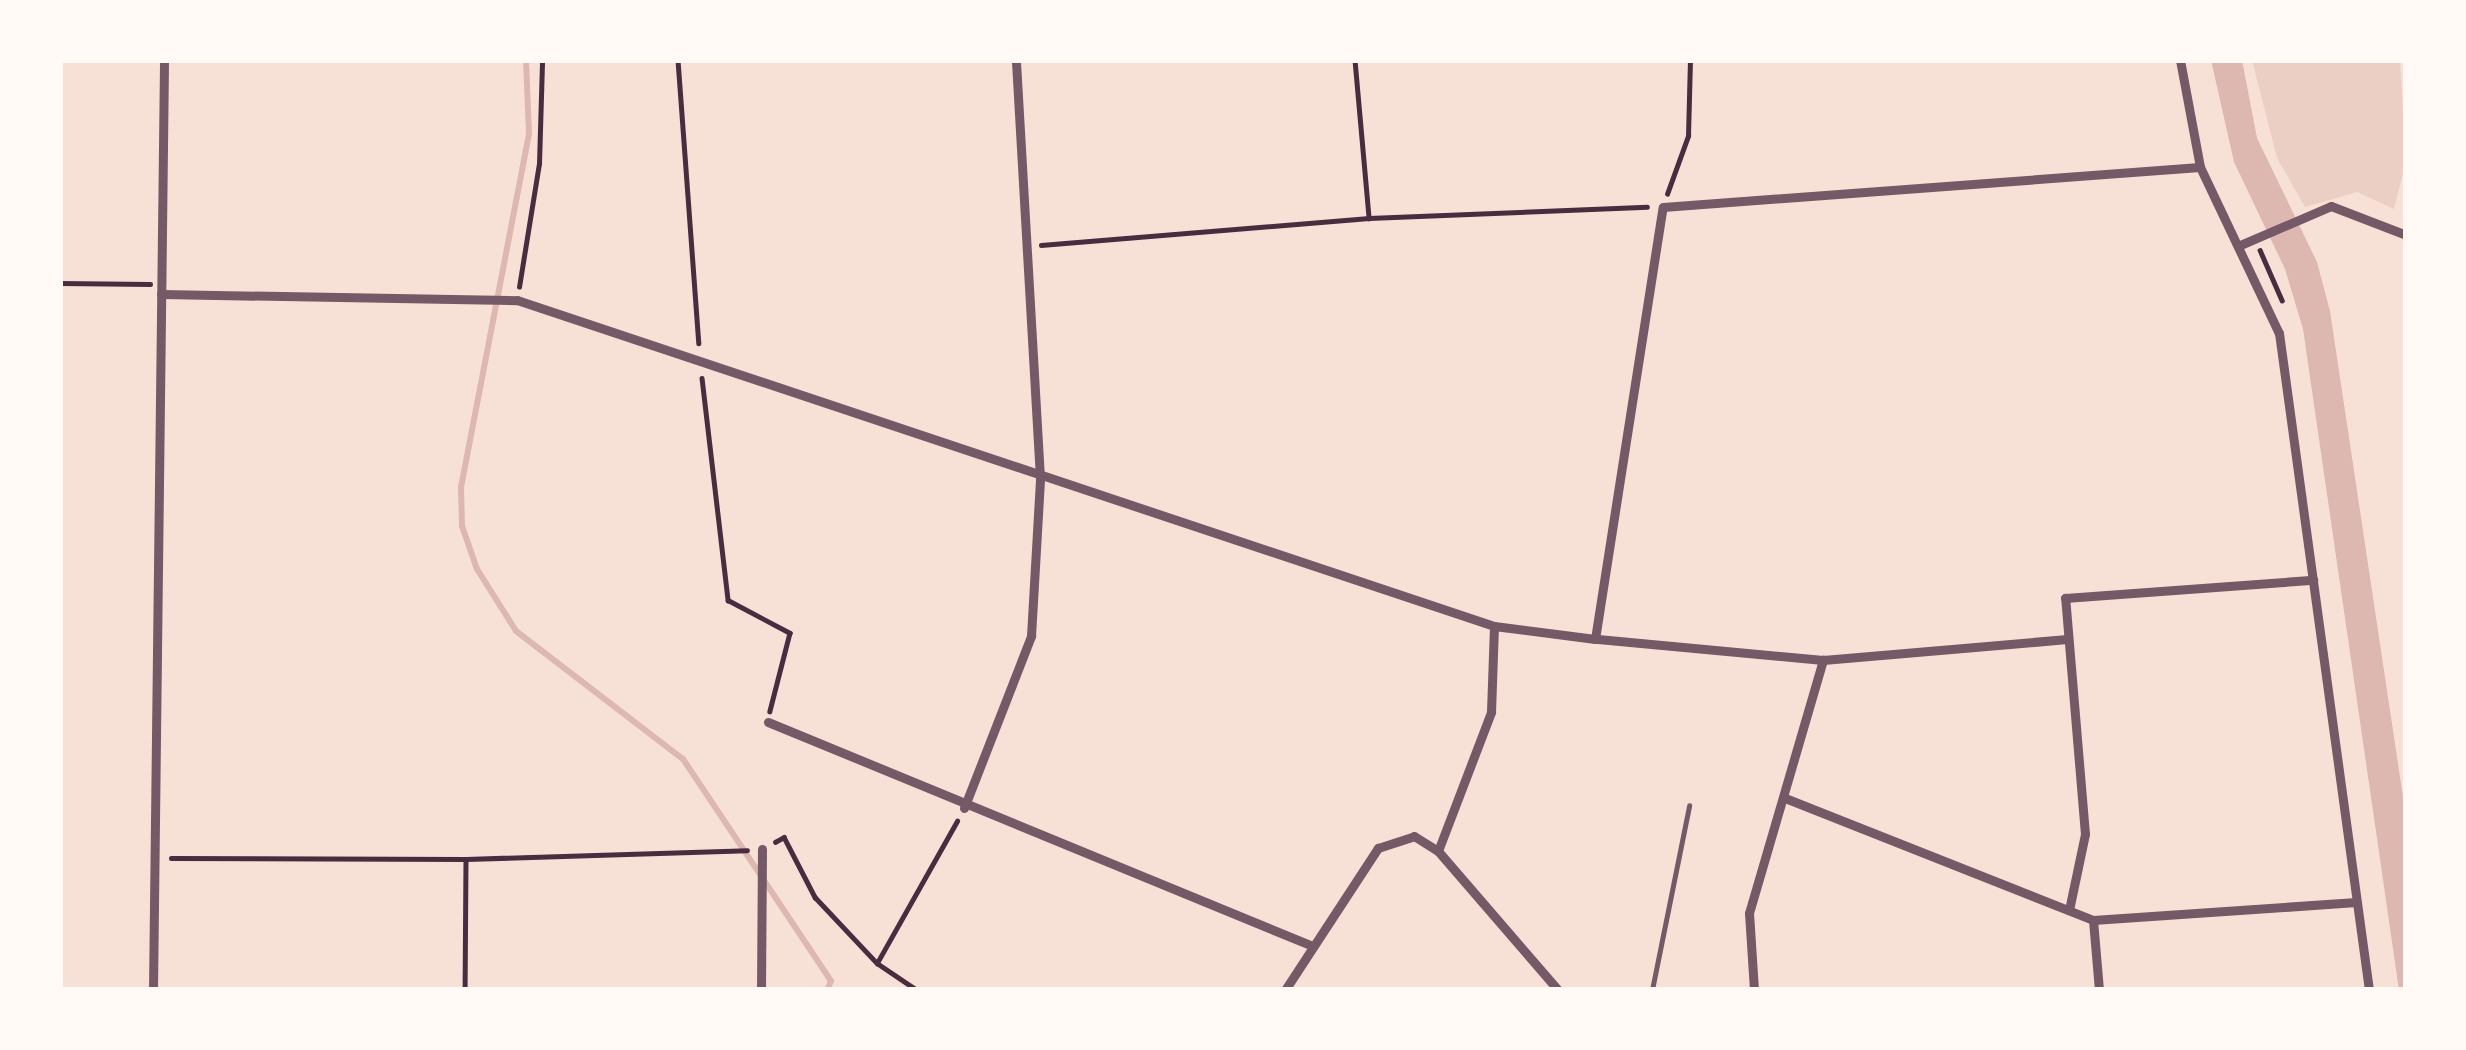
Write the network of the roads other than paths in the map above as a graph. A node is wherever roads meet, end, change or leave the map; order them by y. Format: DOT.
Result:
graph roads {
  1 [pos="164,60"];
  2 [pos="1016,60"];
  3 [pos="2180,60"];
  4 [pos="2200,167"];
  5 [pos="2406,235"];
  6 [pos="2238,246"];
  7 [pos="161,289"];
  8 [pos="1040,478"];
  9 [pos="2313,580"];
  10 [pos="1494,626"];
  11 [pos="1595,639"];
  12 [pos="2067,639"];
  13 [pos="1823,660"];
  14 [pos="768,722"];
  15 [pos="1784,798"];
  16 [pos="1689,806"];
  17 [pos="964,808"];
  18 [pos="762,849"];
  19 [pos="1438,851"];
  20 [pos="2356,902"];
  21 [pos="2069,910"];
  22 [pos="2093,920"];
  23 [pos="1310,945"];
  24 [pos="153,990"];
  25 [pos="761,990"];
  26 [pos="1286,990"];
  27 [pos="1558,990"];
  28 [pos="1652,990"];
  29 [pos="1754,990"];
  30 [pos="2098,990"];
  31 [pos="2369,990"];
  1 -- 7 [label="street"];
  2 -- 8 [label="street"];
  3 -- 4 [label="street"];
  4 -- 6 [label="street"];
  4 -- 11 [label="street"];
  5 -- 6 [label="street"];
  6 -- 9 [label="street"];
  7 -- 8 [label="street"];
  7 -- 24 [label="street"];
  8 -- 10 [label="street"];
  8 -- 17 [label="street"];
  9 -- 12 [label="street"];
  9 -- 20 [label="street"];
  10 -- 11 [label="street"];
  10 -- 19 [label="street"];
  11 -- 13 [label="street"];
  12 -- 13 [label="street"];
  12 -- 21 [label="street"];
  13 -- 15 [label="street"];
  14 -- 17 [label="street"];
  15 -- 21 [label="street"];
  15 -- 29 [label="street"];
  16 -- 28 [label="lane"];
  17 -- 23 [label="street"];
  18 -- 25 [label="street"];
  19 -- 23 [label="street"];
  19 -- 27 [label="street"];
  20 -- 22 [label="street"];
  20 -- 31 [label="street"];
  21 -- 22 [label="street"];
  22 -- 30 [label="street"];
  23 -- 26 [label="street"];
}
